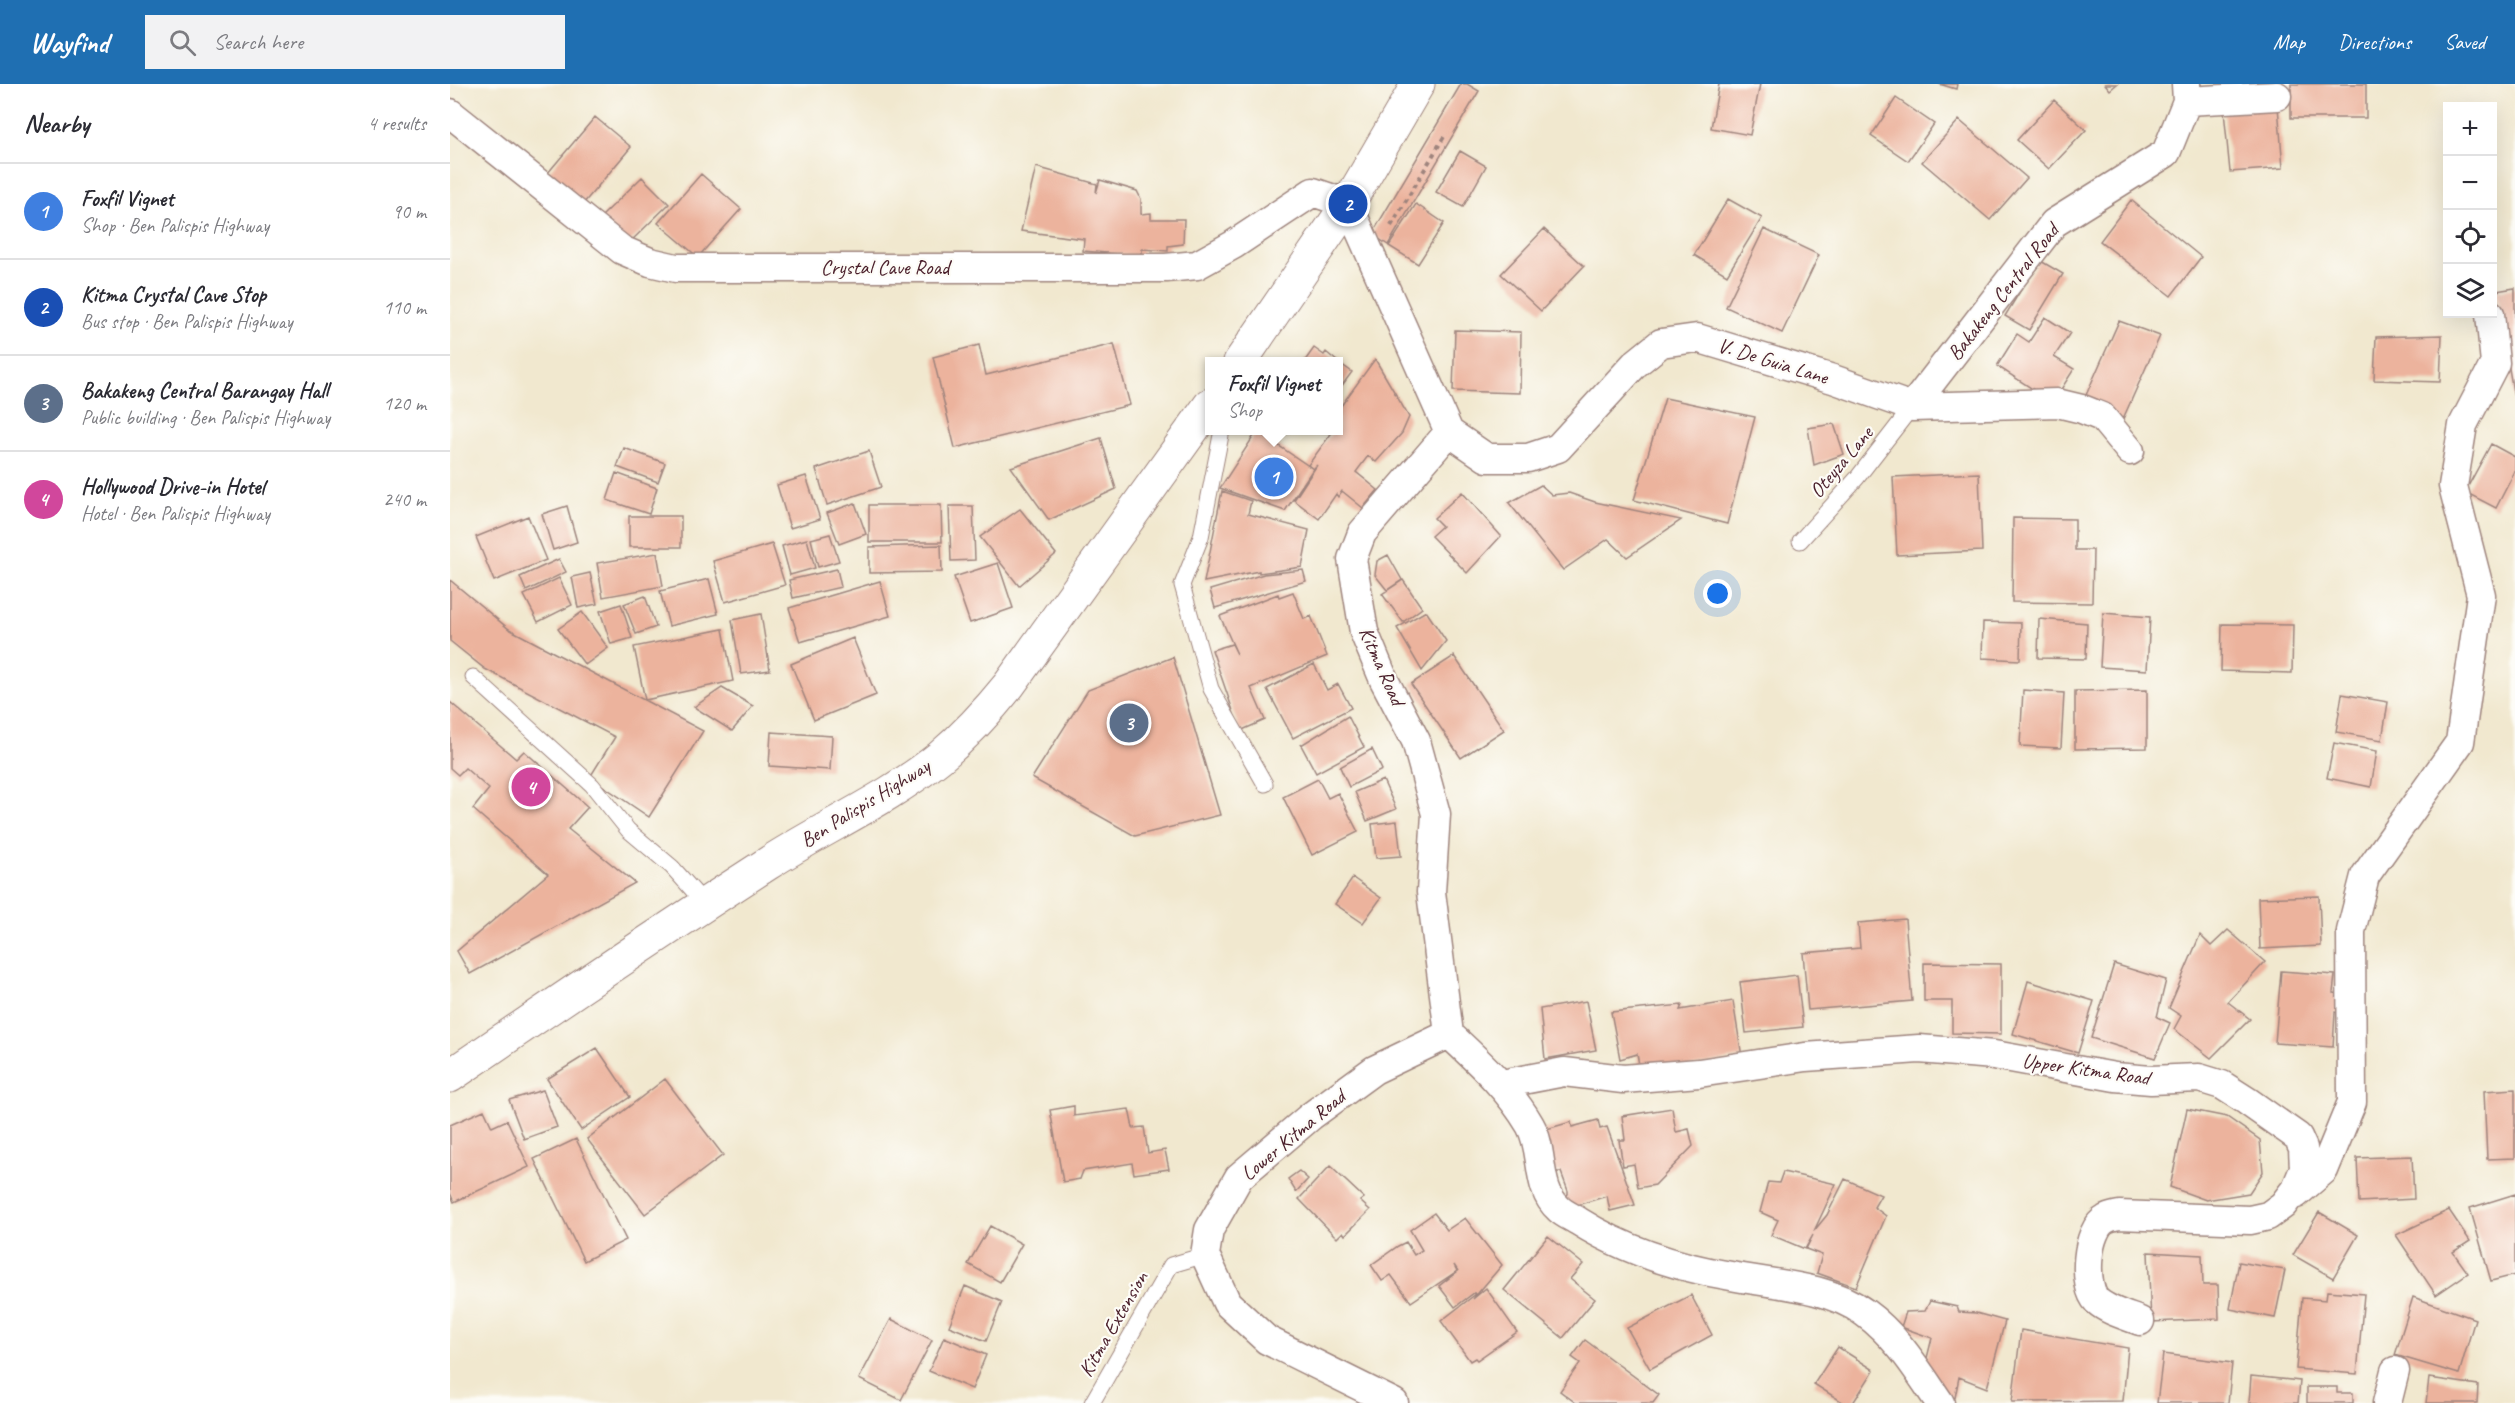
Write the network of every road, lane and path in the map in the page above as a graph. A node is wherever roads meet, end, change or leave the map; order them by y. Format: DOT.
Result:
graph roads {
  1 [pos="1418,84"];
  2 [pos="2186,92"];
  3 [pos="2277,96"];
  4 [pos="450,113"];
  5 [pos="1445,135"];
  6 [pos="1348,204"];
  7 [pos="1390,227"];
  8 [pos="2490,318"];
  9 [pos="1243,357"];
  10 [pos="1912,407"];
  11 [pos="1205,411"];
  12 [pos="1449,432"];
  13 [pos="1221,435"];
  14 [pos="2130,451"];
  15 [pos="1800,541"];
  16 [pos="473,677"];
  17 [pos="1265,784"];
  18 [pos="705,904"];
  19 [pos="1449,1034"];
  20 [pos="450,1076"];
  21 [pos="1503,1084"];
  22 [pos="2283,1205"];
  23 [pos="1206,1255"];
  24 [pos="2140,1321"];
  25 [pos="2395,1371"];
  26 [pos="1092,1403"];
  27 [pos="1394,1403"];
  28 [pos="1940,1403"];
  29 [pos="2387,1403"];
  1 -- 6 [label="main road"];
  2 -- 3 [label="street"];
  2 -- 10 [label="street, Bakakeng Central Road"];
  4 -- 6 [label="street, Crystal Cave Road"];
  5 -- 7 [label="path"];
  6 -- 9 [label="main road"];
  6 -- 12 [label="street"];
  8 -- 22 [label="street"];
  10 -- 12 [label="street, V. De Guia Lane"];
  10 -- 14 [label="street, V. De Guia Lane"];
  10 -- 15 [label="lane, Oteyza Lane"];
  11 -- 18 [label="main road, Ben Palispis Highway"];
  12 -- 19 [label="street, Kitma Road"];
  13 -- 17 [label="lane"];
  16 -- 18 [label="lane"];
  18 -- 20 [label="main road, Ben Palispis Highway"];
  19 -- 21 [label="street"];
  19 -- 23 [label="street, Lower Kitma Road"];
  21 -- 22 [label="street, Upper Kitma Road"];
  21 -- 28 [label="street"];
  22 -- 24 [label="street, Upper Kitma Road"];
  23 -- 26 [label="lane, Kitma Extension"];
  23 -- 27 [label="street"];
  25 -- 29 [label="street"];
}
